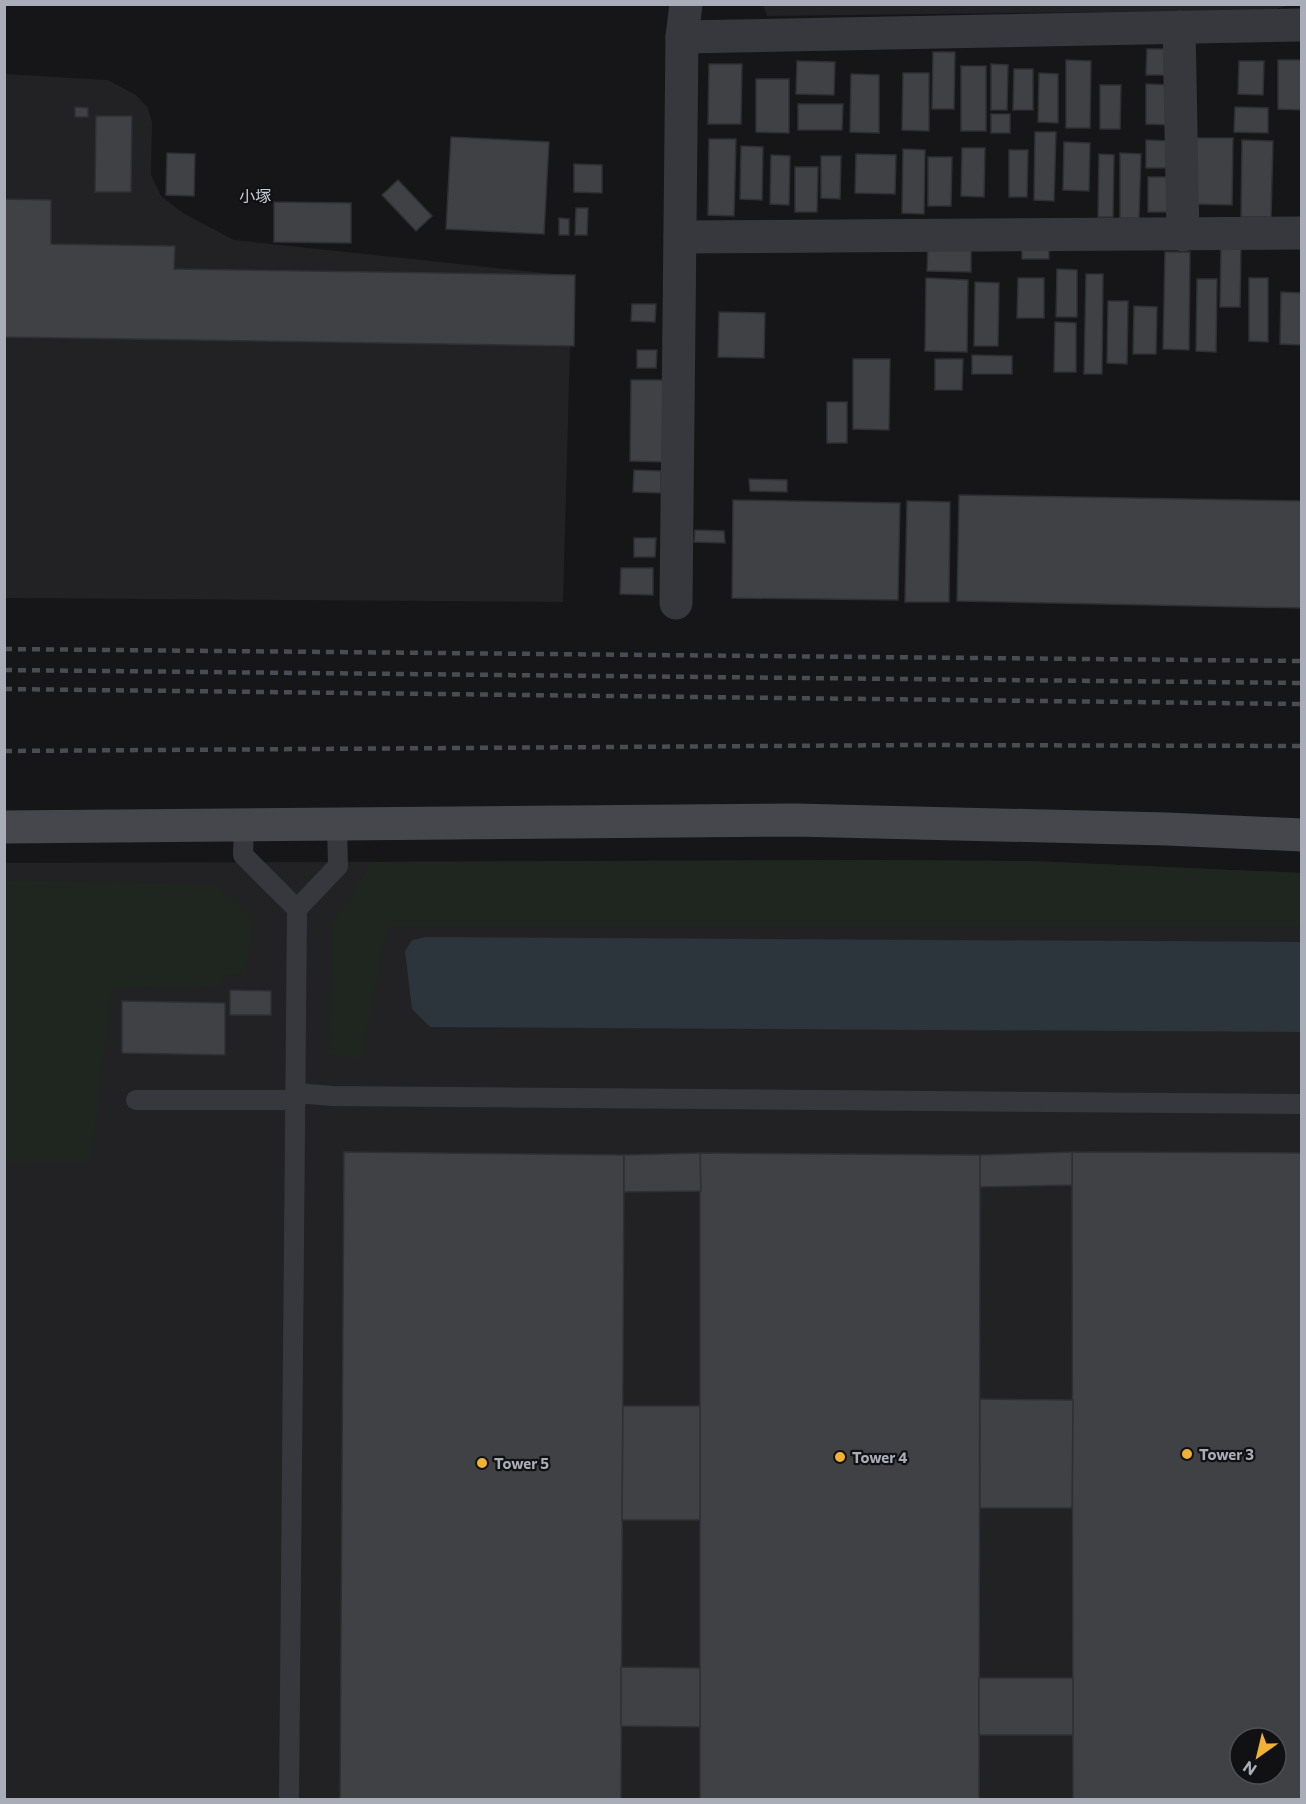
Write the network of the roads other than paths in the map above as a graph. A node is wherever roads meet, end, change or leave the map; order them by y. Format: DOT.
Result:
graph roads {
  1 [pos="686,4"];
  2 [pos="1302,25"];
  3 [pos="1179,27"];
  4 [pos="682,37"];
  5 [pos="1302,233"];
  6 [pos="1183,235"];
  7 [pos="680,237"];
  8 [pos="676,603"];
  9 [pos="337,825"];
  10 [pos="4,826"];
  11 [pos="244,826"];
  12 [pos="1302,835"];
  13 [pos="297,909"];
  14 [pos="296,1097"];
  15 [pos="136,1100"];
  16 [pos="1302,1104"];
  17 [pos="289,1800"];
  1 -- 4 [label="street"];
  2 -- 3 [label="street"];
  3 -- 4 [label="street"];
  3 -- 6 [label="street"];
  4 -- 7 [label="street"];
  5 -- 6 [label="street"];
  6 -- 7 [label="street"];
  7 -- 8 [label="street"];
  9 -- 11 [label="street"];
  9 -- 12 [label="street"];
  9 -- 13 [label="lane"];
  10 -- 11 [label="street"];
  11 -- 13 [label="lane"];
  13 -- 14 [label="lane"];
  14 -- 15 [label="lane"];
  14 -- 16 [label="lane"];
  14 -- 17 [label="lane"];
}
